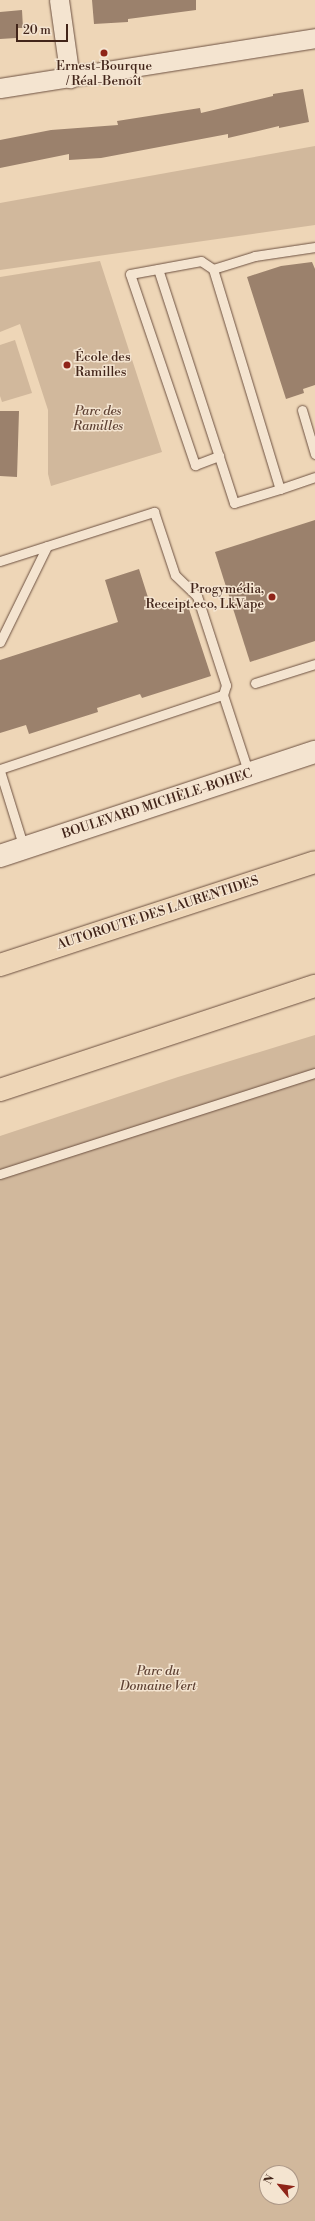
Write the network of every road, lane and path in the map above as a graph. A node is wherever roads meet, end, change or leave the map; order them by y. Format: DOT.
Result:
graph roads {
  1 [pos="59,0"];
  2 [pos="315,38"];
  3 [pos="70,78"];
  4 [pos="0,88"];
  5 [pos="315,247"];
  6 [pos="213,268"];
  7 [pos="158,269"];
  8 [pos="302,410"];
  9 [pos="315,454"];
  10 [pos="219,456"];
  11 [pos="315,477"];
  12 [pos="280,489"];
  13 [pos="47,546"];
  14 [pos="0,561"];
  15 [pos="0,642"];
  16 [pos="315,664"];
  17 [pos="255,683"];
  18 [pos="223,695"];
  19 [pos="315,752"];
  20 [pos="0,770"];
  21 [pos="249,774"];
  22 [pos="24,848"];
  23 [pos="0,856"];
  24 [pos="315,862"];
  25 [pos="0,965"];
  26 [pos="315,986"];
  27 [pos="315,1073"];
  28 [pos="0,1090"];
  29 [pos="0,1174"];
  1 -- 3 [label="street"];
  2 -- 3 [label="street"];
  3 -- 4 [label="street"];
  5 -- 6 [label="lane"];
  6 -- 7 [label="lane"];
  6 -- 12 [label="lane"];
  7 -- 10 [label="lane"];
  7 -- 10 [label="lane"];
  8 -- 9 [label="lane"];
  10 -- 12 [label="lane"];
  11 -- 12 [label="lane"];
  13 -- 14 [label="lane"];
  13 -- 15 [label="lane"];
  13 -- 18 [label="lane"];
  16 -- 17 [label="lane"];
  18 -- 20 [label="lane"];
  18 -- 21 [label="lane"];
  19 -- 21 [label="street, BOULEVARD MICHÈLE-BOHEC"];
  20 -- 22 [label="lane"];
  21 -- 22 [label="street, BOULEVARD MICHÈLE-BOHEC"];
  22 -- 23 [label="street, BOULEVARD MICHÈLE-BOHEC"];
  24 -- 25 [label="highway, AUTOROUTE DES LAURENTIDES"];
  26 -- 28 [label="highway"];
  27 -- 29 [label="lane"];
}
